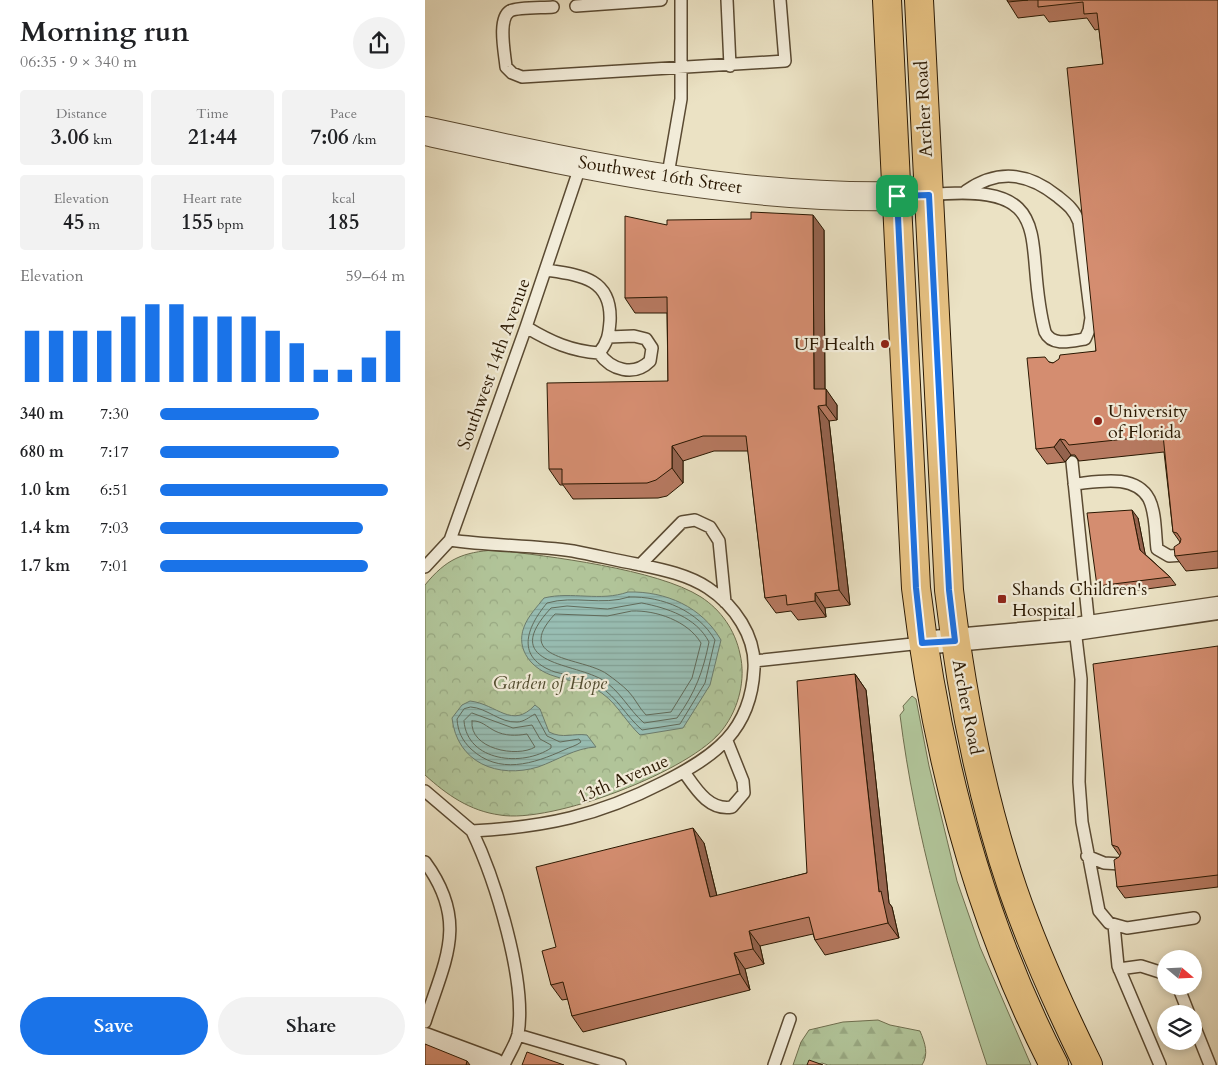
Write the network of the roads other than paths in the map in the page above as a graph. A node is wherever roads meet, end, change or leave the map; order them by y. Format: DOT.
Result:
graph roads {
  1 [pos="661,0"];
  2 [pos="681,0"];
  3 [pos="727,0"];
  4 [pos="780,0"];
  5 [pos="887,0"];
  6 [pos="919,0"];
  7 [pos="576,6"];
  8 [pos="553,7"];
  9 [pos="730,66"];
  10 [pos="682,67"];
  11 [pos="425,131"];
  12 [pos="581,164"];
  13 [pos="667,180"];
  14 [pos="966,191"];
  15 [pos="929,195"];
  16 [pos="897,196"];
  17 [pos="546,270"];
  18 [pos="526,327"];
  19 [pos="609,337"];
  20 [pos="599,353"];
  21 [pos="1072,462"];
  22 [pos="1074,484"];
  23 [pos="449,540"];
  24 [pos="1184,555"];
  25 [pos="639,565"];
  26 [pos="425,567"];
  27 [pos="725,602"];
  28 [pos="1218,608"];
  29 [pos="1082,628"];
  30 [pos="955,641"];
  31 [pos="922,643"];
  32 [pos="754,661"];
  33 [pos="727,741"];
  34 [pos="684,772"];
  35 [pos="425,791"];
  36 [pos="472,831"];
  37 [pos="1087,856"];
  38 [pos="425,862"];
  39 [pos="1121,864"];
  40 [pos="1194,918"];
  41 [pos="1114,925"];
  42 [pos="1119,969"];
  43 [pos="1157,971"];
  44 [pos="789,1019"];
  45 [pos="425,1022"];
  46 [pos="518,1035"];
  47 [pos="425,1039"];
  48 [pos="1202,1045"];
  49 [pos="495,1065"];
  50 [pos="504,1065"];
  51 [pos="620,1065"];
  52 [pos="774,1065"];
  53 [pos="1054,1065"];
  54 [pos="1088,1065"];
  55 [pos="1160,1065"];
  56 [pos="1210,1065"];
  1 -- 7 [label="lane"];
  2 -- 10 [label="lane"];
  3 -- 9 [label="lane"];
  4 -- 9 [label="lane"];
  5 -- 16 [label="main road, Archer Road"];
  6 -- 15 [label="main road, Archer Road"];
  8 -- 10 [label="lane"];
  9 -- 10 [label="lane"];
  10 -- 13 [label="lane"];
  11 -- 12 [label="street, Southwest 16th Street"];
  12 -- 13 [label="street, Southwest 16th Street"];
  12 -- 17 [label="lane, Southwest 14th Avenue"];
  13 -- 16 [label="street, Southwest 16th Street"];
  14 -- 14 [label="lane"];
  14 -- 15 [label="lane"];
  15 -- 16 [label="street, Southwest 16th Street"];
  15 -- 30 [label="main road, Archer Road"];
  16 -- 31 [label="main road, Archer Road"];
  17 -- 18 [label="lane, Southwest 14th Avenue"];
  17 -- 19 [label="lane"];
  18 -- 20 [label="lane"];
  18 -- 23 [label="lane, Southwest 14th Avenue"];
  19 -- 20 [label="lane"];
  19 -- 20 [label="lane"];
  21 -- 22 [label="lane"];
  22 -- 24 [label="lane"];
  22 -- 29 [label="lane"];
  23 -- 25 [label="lane"];
  23 -- 26 [label="lane, Southwest 14th Avenue"];
  25 -- 27 [label="lane"];
  25 -- 27 [label="lane"];
  27 -- 32 [label="lane"];
  28 -- 29 [label="street"];
  29 -- 30 [label="street"];
  29 -- 37 [label="lane"];
  30 -- 31 [label="street"];
  30 -- 54 [label="main road, Archer Road"];
  31 -- 32 [label="lane"];
  31 -- 53 [label="main road, Archer Road"];
  32 -- 33 [label="lane, 13th Avenue"];
  33 -- 34 [label="lane, 13th Avenue"];
  33 -- 34 [label="lane"];
  34 -- 36 [label="lane, 13th Avenue"];
  35 -- 36 [label="lane"];
  36 -- 46 [label="lane"];
  37 -- 39 [label="lane"];
  37 -- 41 [label="lane"];
  38 -- 45 [label="lane"];
  40 -- 41 [label="lane"];
  41 -- 42 [label="lane"];
  42 -- 43 [label="lane"];
  42 -- 55 [label="lane"];
  44 -- 52 [label="lane"];
  46 -- 50 [label="lane"];
  46 -- 51 [label="lane"];
  47 -- 49 [label="street"];
  48 -- 56 [label="lane"];
}
